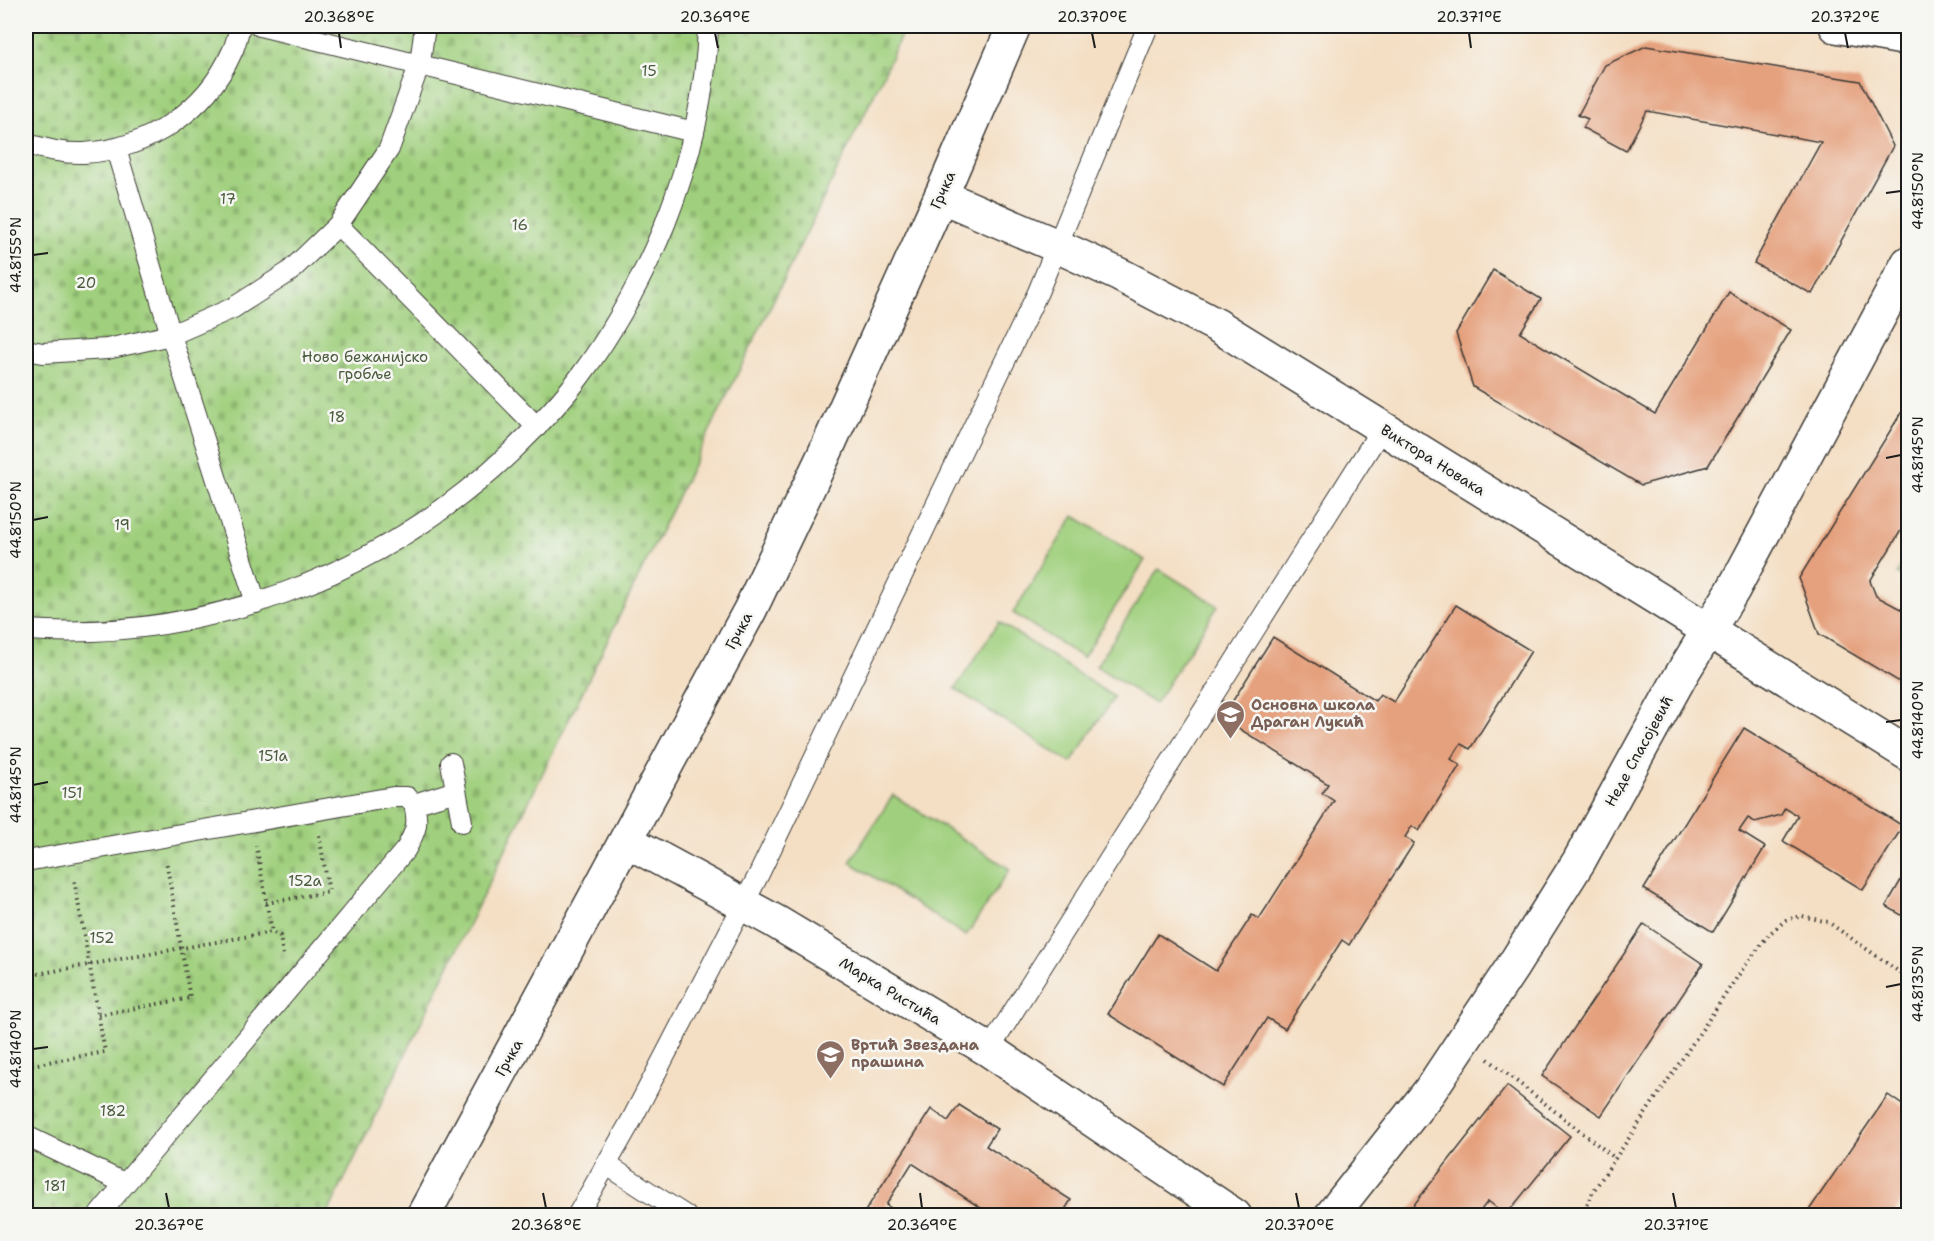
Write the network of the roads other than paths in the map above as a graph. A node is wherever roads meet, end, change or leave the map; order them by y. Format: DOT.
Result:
graph roads {
  1 [pos="240,26"];
  2 [pos="260,26"];
  3 [pos="425,26"];
  4 [pos="708,26"];
  5 [pos="1014,26"];
  6 [pos="1148,26"];
  7 [pos="1836,26"];
  8 [pos="1908,39"];
  9 [pos="420,63"];
  10 [pos="694,132"];
  11 [pos="26,144"];
  12 [pos="116,149"];
  13 [pos="941,196"];
  14 [pos="338,225"];
  15 [pos="1058,246"];
  16 [pos="1908,262"];
  17 [pos="171,335"];
  18 [pos="26,350"];
  19 [pos="537,427"];
  20 [pos="1382,428"];
  21 [pos="256,603"];
  22 [pos="26,630"];
  23 [pos="1710,631"];
  24 [pos="1908,754"];
  25 [pos="452,763"];
  26 [pos="456,791"];
  27 [pos="414,804"];
  28 [pos="462,822"];
  29 [pos="627,841"];
  30 [pos="26,861"];
  31 [pos="743,904"];
  32 [pos="989,1050"];
  33 [pos="26,1136"];
  34 [pos="607,1165"];
  35 [pos="124,1183"];
  36 [pos="98,1215"];
  37 [pos="423,1215"];
  38 [pos="576,1215"];
  39 [pos="686,1215"];
  40 [pos="1235,1215"];
  41 [pos="1331,1215"];
  1 -- 12 [label="lane"];
  2 -- 9 [label="lane"];
  3 -- 9 [label="lane"];
  4 -- 10 [label="lane"];
  5 -- 13 [label="street, Грчка"];
  6 -- 15 [label="lane"];
  7 -- 8 [label="street"];
  9 -- 10 [label="lane"];
  9 -- 14 [label="lane"];
  10 -- 19 [label="lane"];
  11 -- 12 [label="lane"];
  12 -- 17 [label="lane"];
  13 -- 15 [label="street, Виктора Новака"];
  13 -- 29 [label="street, Грчка"];
  14 -- 17 [label="lane"];
  14 -- 19 [label="lane"];
  15 -- 20 [label="street, Виктора Новака"];
  15 -- 31 [label="lane"];
  16 -- 23 [label="street, Неде Спасојевић"];
  17 -- 18 [label="lane"];
  17 -- 21 [label="lane"];
  19 -- 21 [label="lane"];
  20 -- 23 [label="street, Виктора Новака"];
  20 -- 32 [label="lane"];
  21 -- 22 [label="lane"];
  23 -- 24 [label="street, Виктора Новака"];
  23 -- 41 [label="street, Неде Спасојевић"];
  25 -- 26 [label="lane"];
  26 -- 27 [label="lane"];
  26 -- 28 [label="lane"];
  27 -- 30 [label="lane"];
  27 -- 35 [label="lane"];
  29 -- 31 [label="street, Марка Ристића"];
  29 -- 37 [label="street, Грчка"];
  31 -- 32 [label="street, Марка Ристића"];
  31 -- 34 [label="lane"];
  32 -- 40 [label="street, Марка Ристића"];
  33 -- 35 [label="lane"];
  34 -- 38 [label="lane"];
  34 -- 39 [label="lane"];
  35 -- 36 [label="lane"];
}
